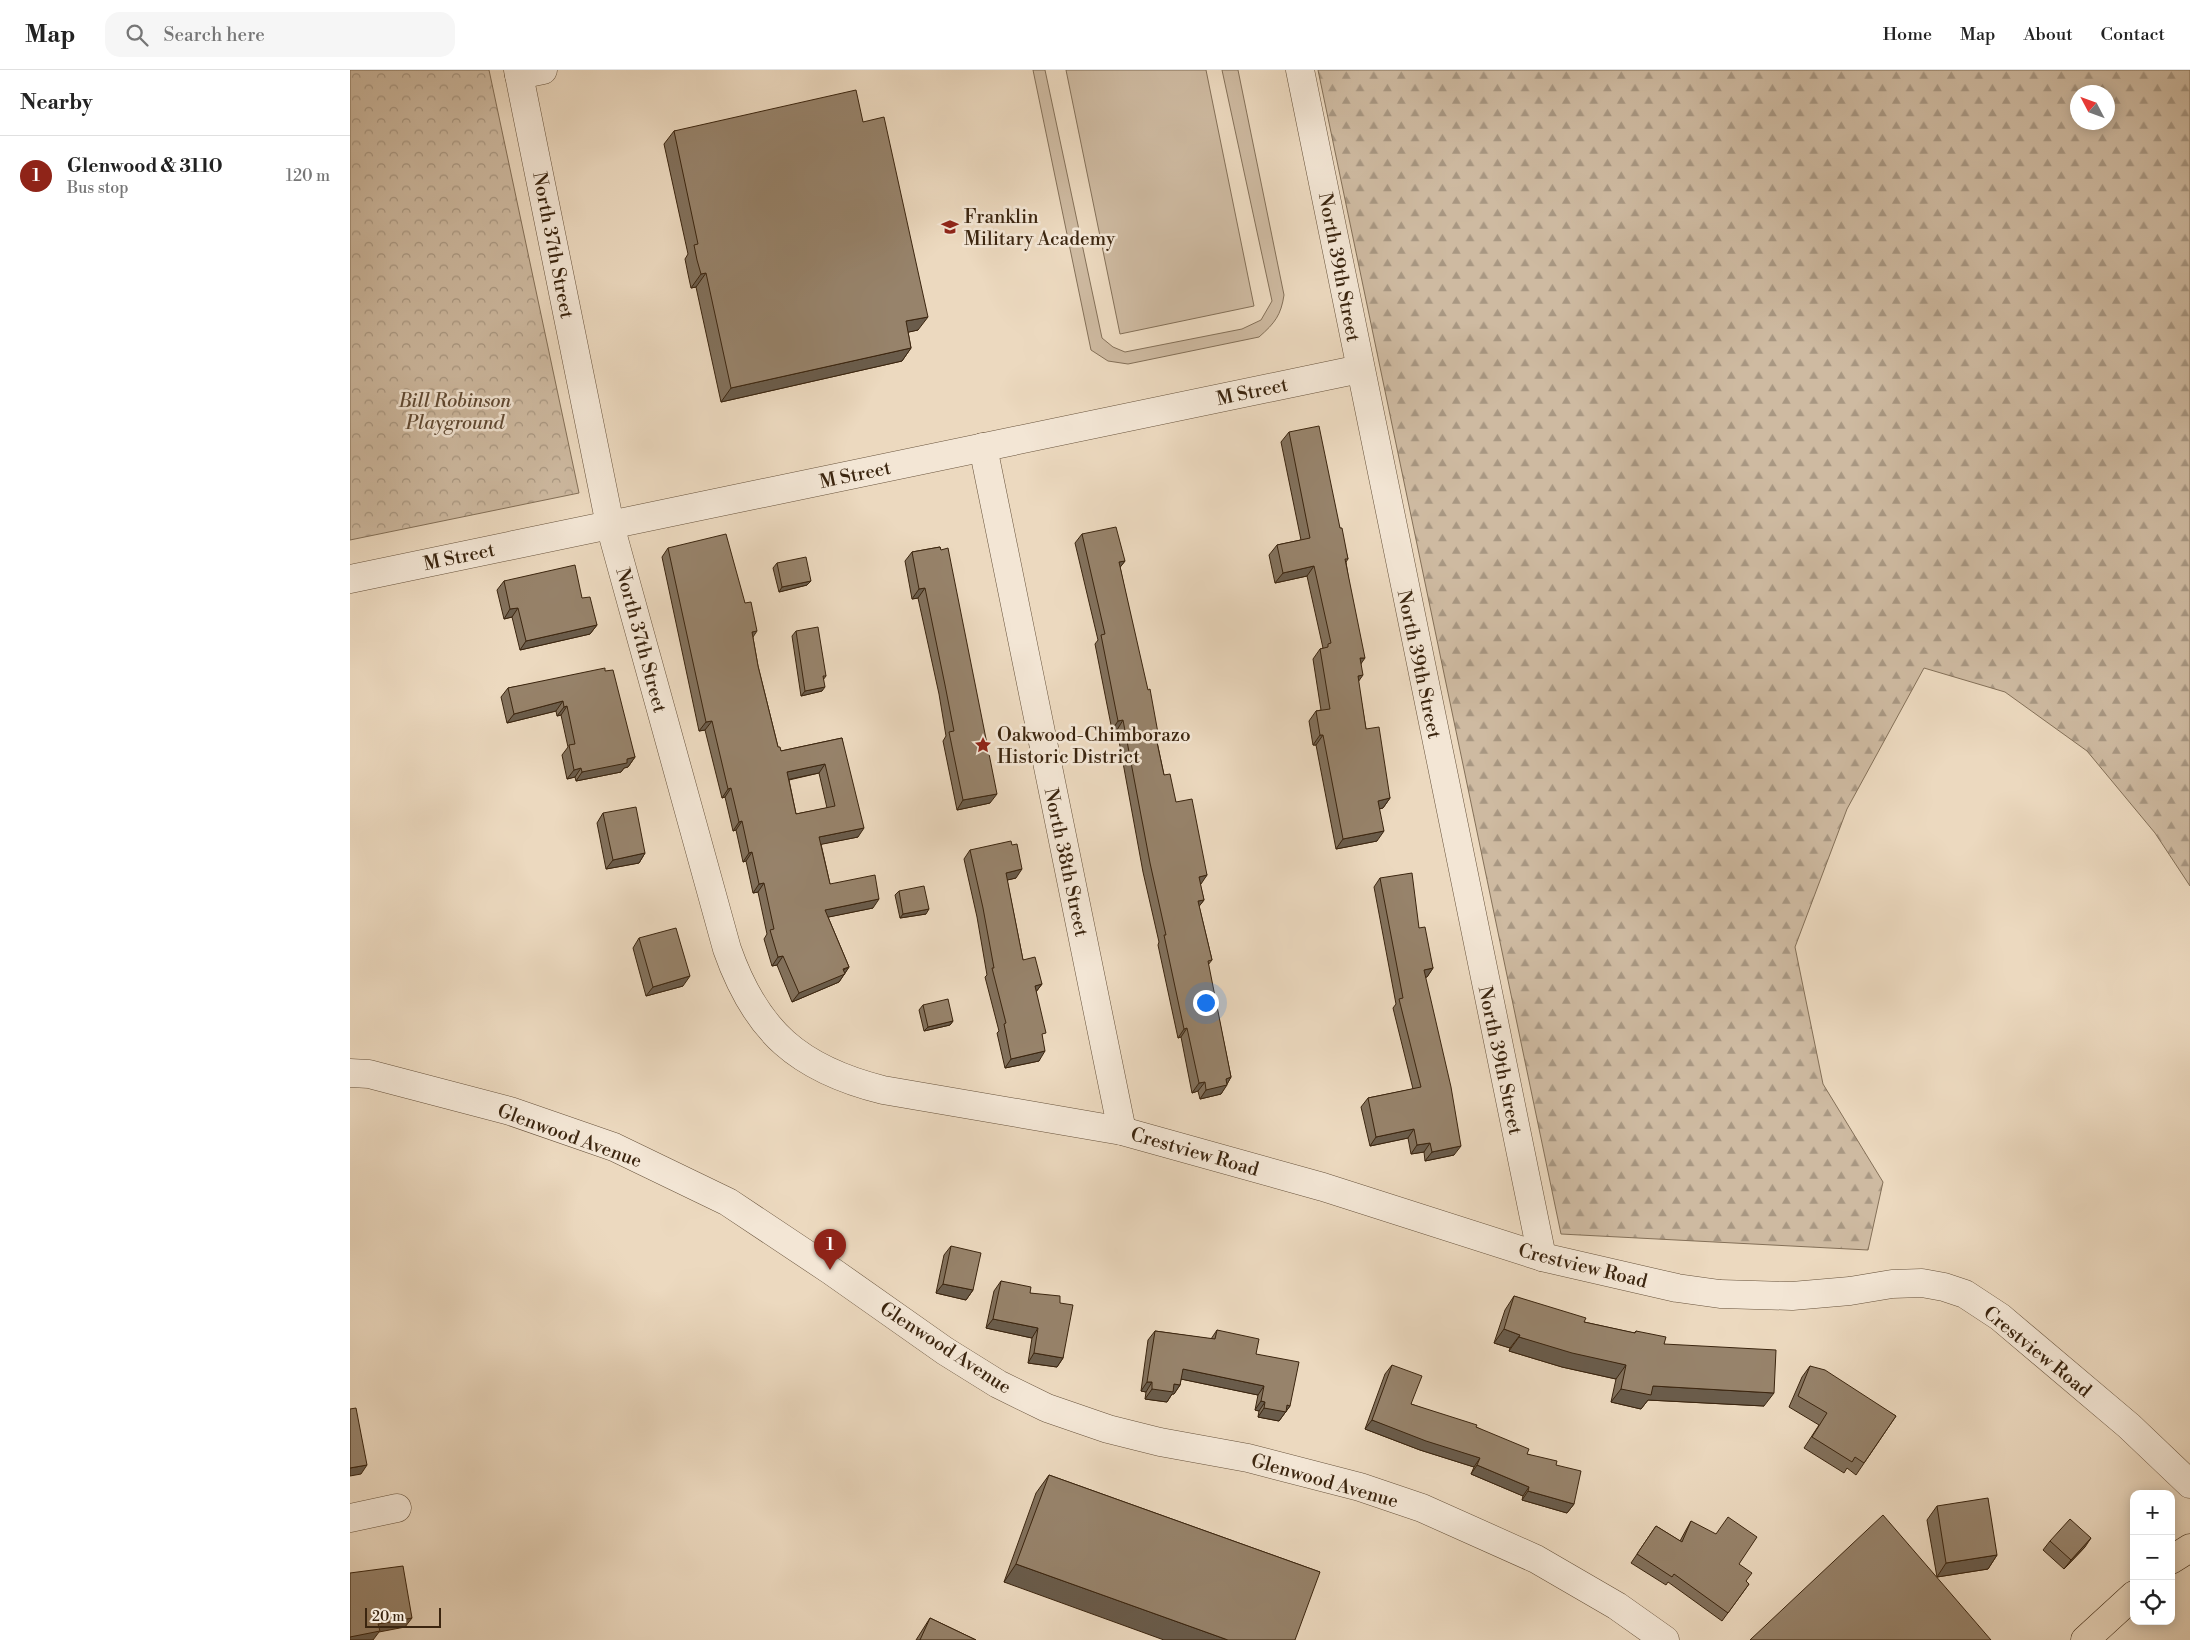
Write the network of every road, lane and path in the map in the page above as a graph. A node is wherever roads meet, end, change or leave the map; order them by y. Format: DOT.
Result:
graph roads {
  1 [pos="1300,70"];
  2 [pos="527,72"];
  3 [pos="1360,369"];
  4 [pos="982,447"];
  5 [pos="610,525"];
  6 [pos="350,579"];
  7 [pos="350,1073"];
  8 [pos="923,1097"];
  9 [pos="1122,1131"];
  10 [pos="1542,1257"];
  11 [pos="2190,1484"];
  12 [pos="398,1508"];
  13 [pos="350,1518"];
  14 [pos="2190,1548"];
  15 [pos="2175,1557"];
  16 [pos="2130,1599"];
  17 [pos="1665,1640"];
  18 [pos="2085,1640"];
  1 -- 3 [label="street, North 39th Street"];
  2 -- 5 [label="street, North 37th Street"];
  3 -- 4 [label="street, M Street"];
  3 -- 10 [label="street, North 39th Street"];
  4 -- 5 [label="street, M Street"];
  4 -- 9 [label="street, North 38th Street"];
  5 -- 6 [label="street, M Street"];
  5 -- 8 [label="street, North 37th Street"];
  7 -- 17 [label="street, Glenwood Avenue"];
  8 -- 9 [label="street, Crestview Road"];
  9 -- 10 [label="street, Crestview Road"];
  10 -- 11 [label="street, Crestview Road"];
  12 -- 13 [label="street"];
  14 -- 15 [label="main road"];
  16 -- 18 [label="main road"];
}
